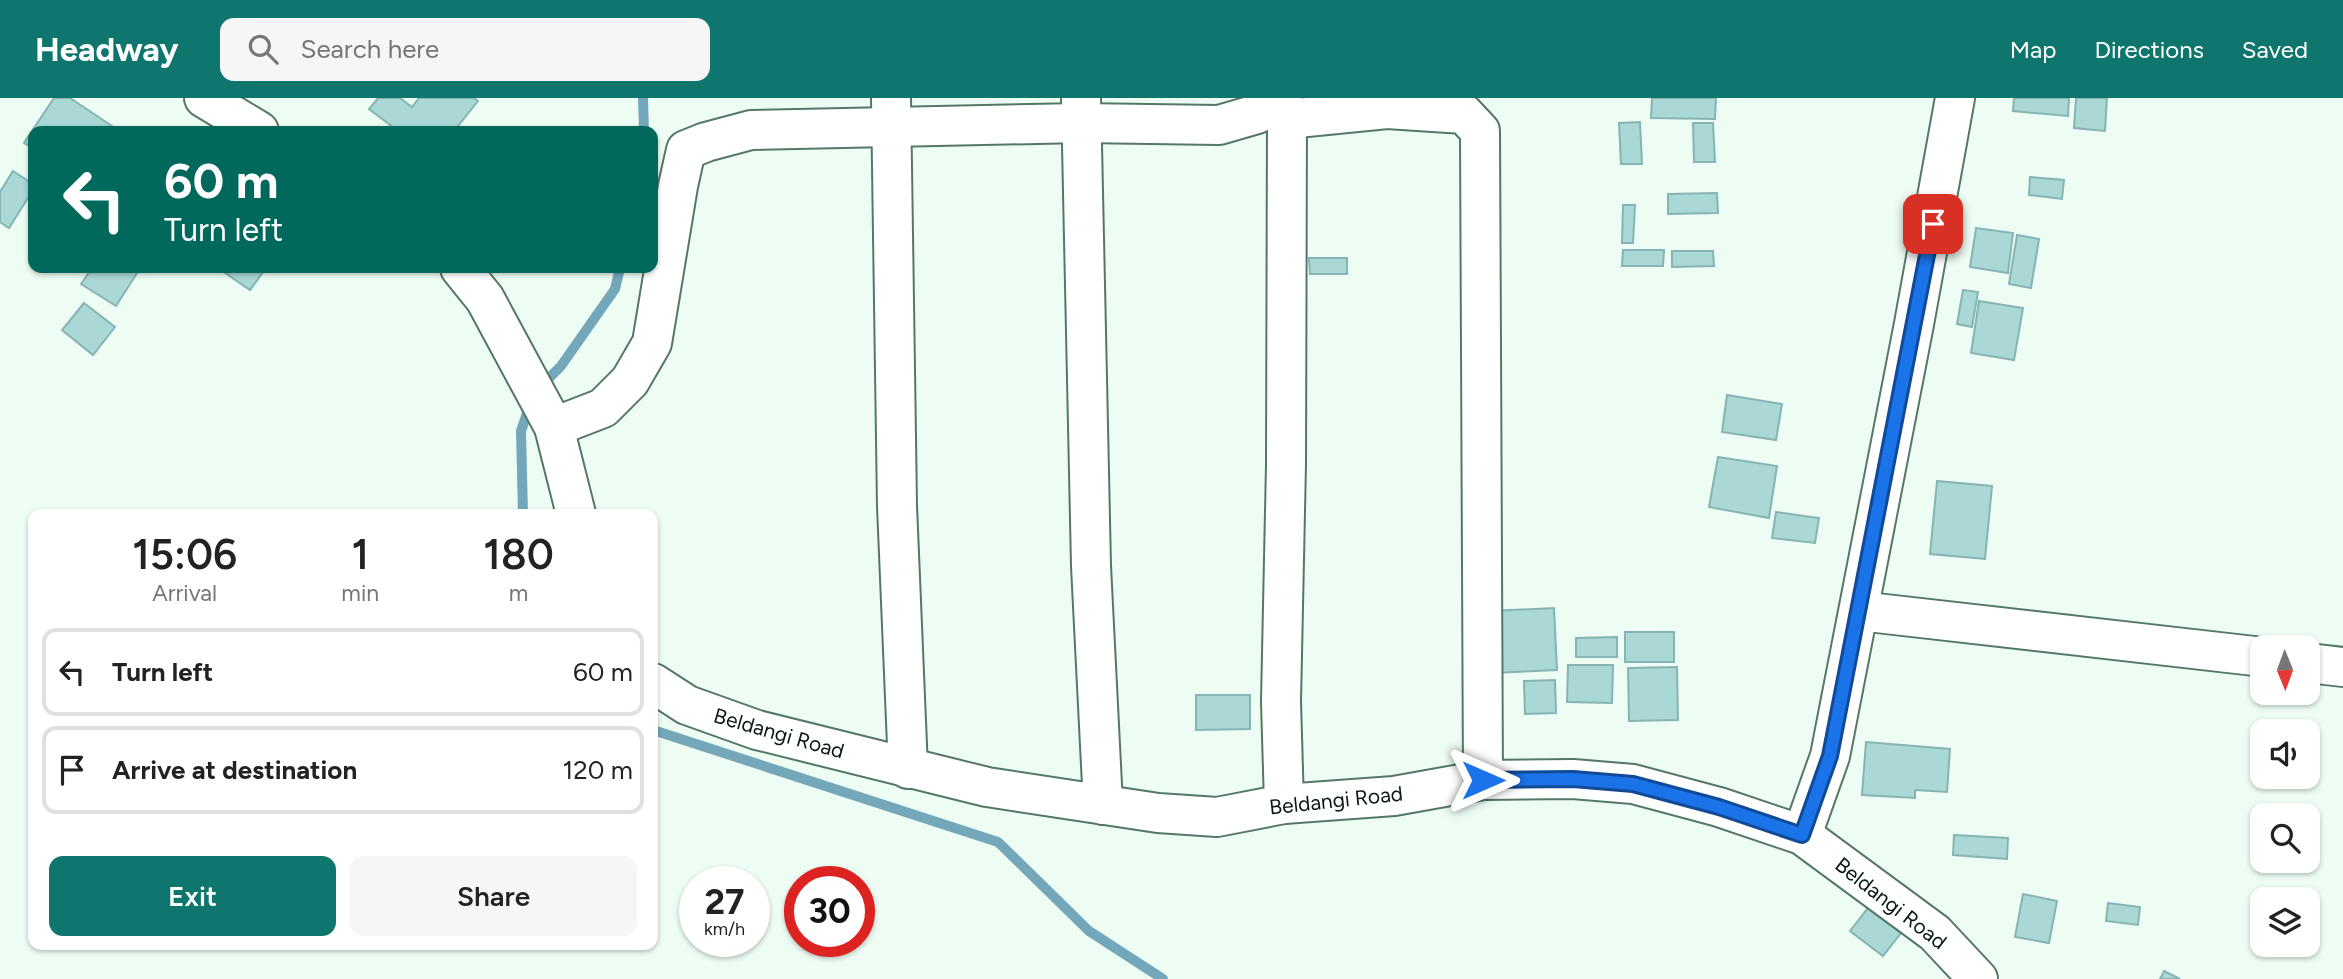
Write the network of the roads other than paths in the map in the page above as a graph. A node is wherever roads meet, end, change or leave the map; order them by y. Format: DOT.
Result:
graph roads {
  1 [pos="204,98"];
  2 [pos="1955,98"];
  3 [pos="1284,106"];
  4 [pos="1081,111"];
  5 [pos="891,113"];
  6 [pos="251,126"];
  7 [pos="464,273"];
  8 [pos="554,427"];
  9 [pos="575,509"];
  10 [pos="1858,611"];
  11 [pos="2250,656"];
  12 [pos="2320,664"];
  13 [pos="2343,667"];
  14 [pos="658,686"];
  15 [pos="908,769"];
  16 [pos="1483,780"];
  17 [pos="1284,804"];
  18 [pos="1103,805"];
  19 [pos="1802,835"];
  20 [pos="1978,979"];
  1 -- 6 [label="street"];
  2 -- 10 [label="street"];
  3 -- 4 [label="street"];
  3 -- 16 [label="street"];
  3 -- 17 [label="street"];
  4 -- 5 [label="street"];
  4 -- 18 [label="street"];
  5 -- 8 [label="street"];
  5 -- 15 [label="street"];
  7 -- 8 [label="street"];
  8 -- 9 [label="street"];
  10 -- 11 [label="street"];
  10 -- 19 [label="street"];
  12 -- 13 [label="street"];
  14 -- 15 [label="street, Beldangi Road"];
  15 -- 18 [label="street, Beldangi Road"];
  16 -- 17 [label="street, Beldangi Road"];
  16 -- 19 [label="street, Beldangi Road"];
  17 -- 18 [label="street, Beldangi Road"];
  19 -- 20 [label="street, Beldangi Road"];
}
